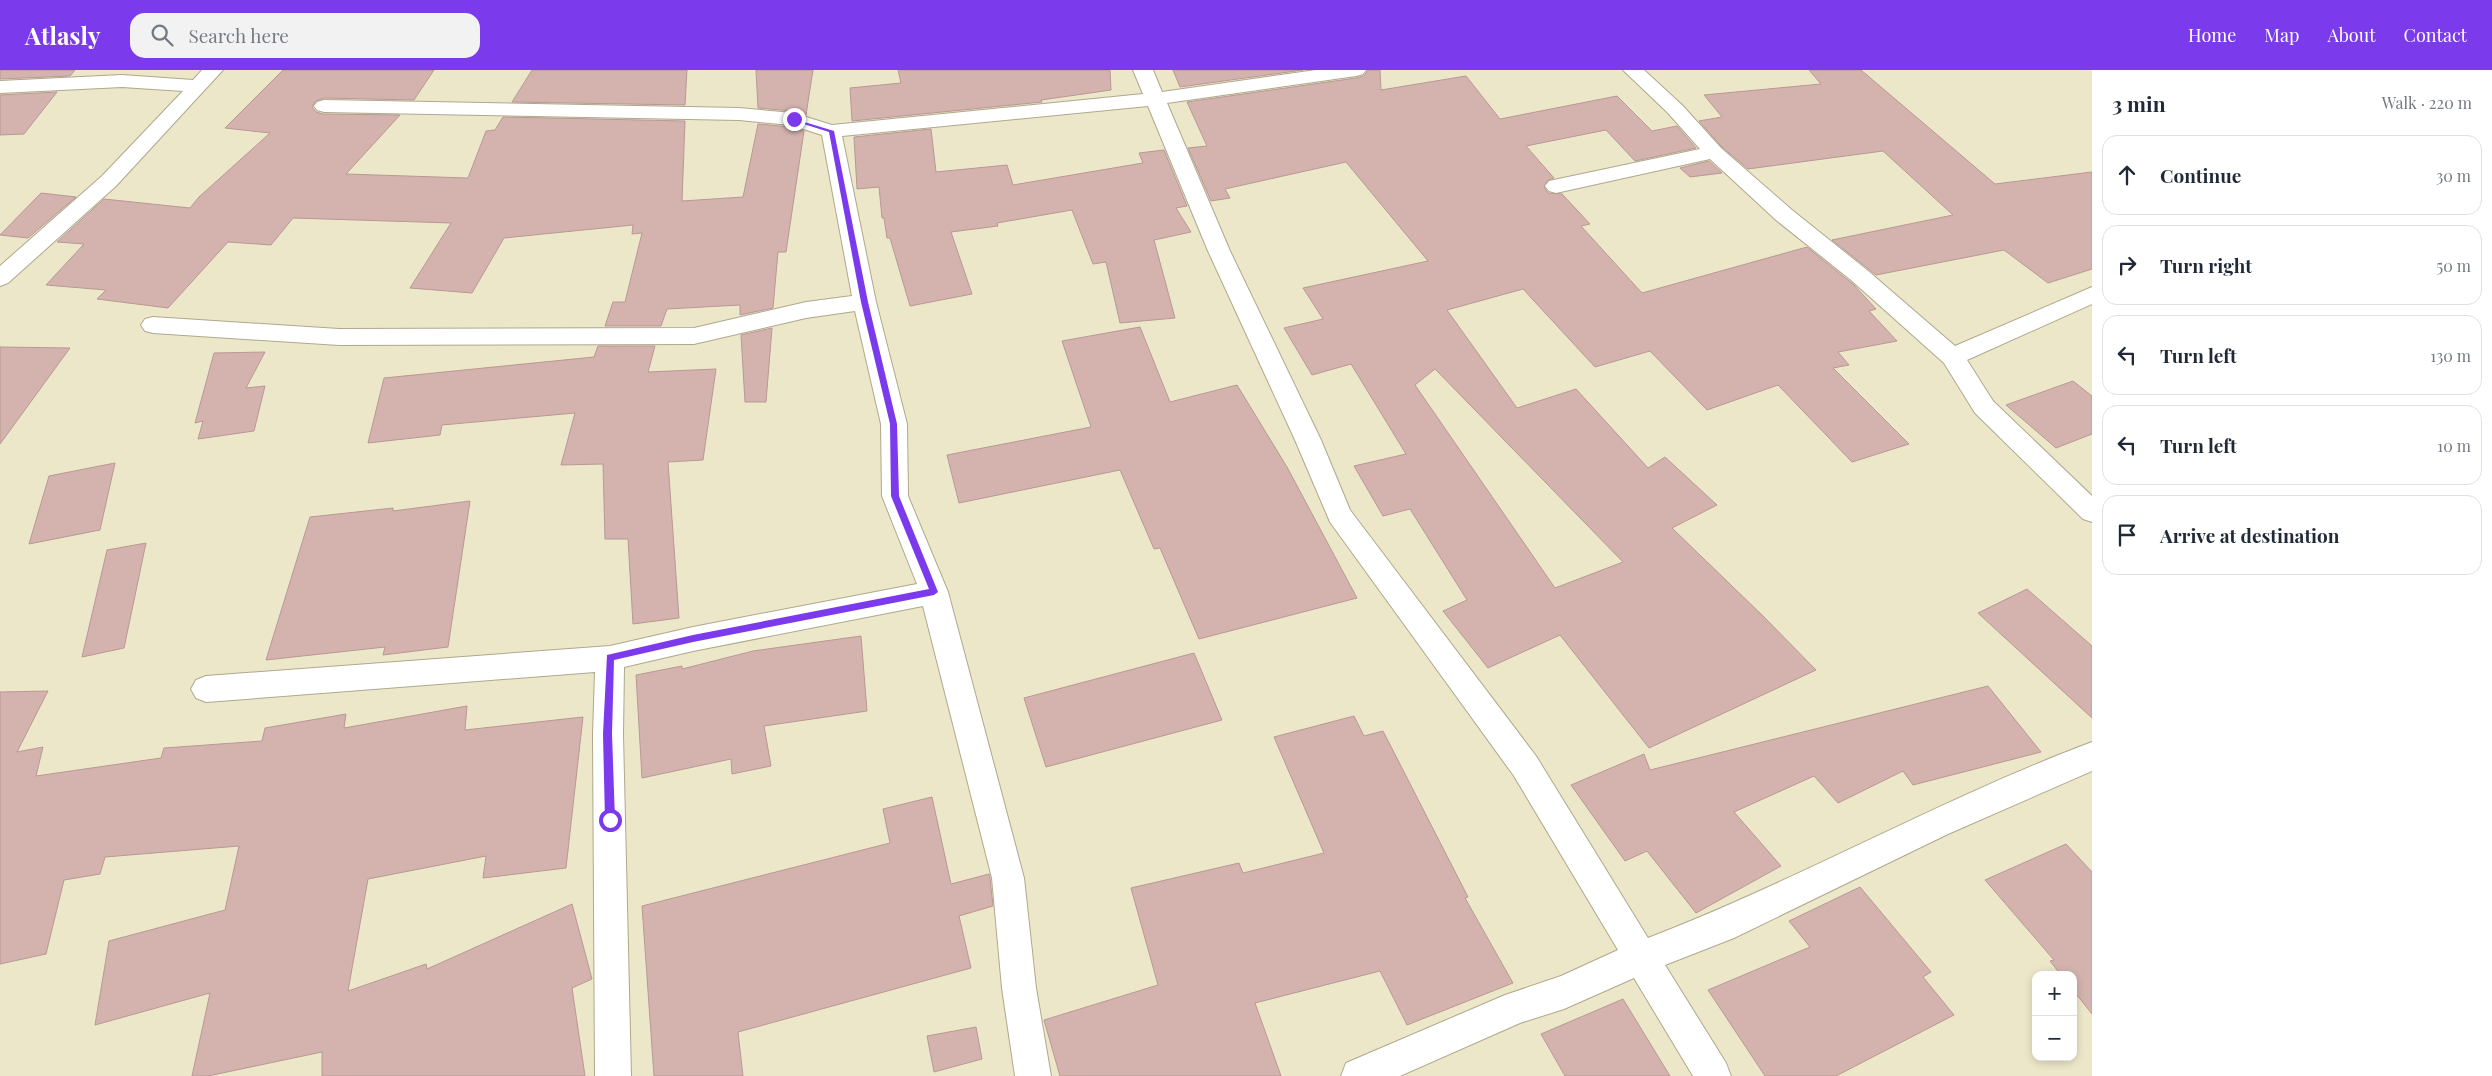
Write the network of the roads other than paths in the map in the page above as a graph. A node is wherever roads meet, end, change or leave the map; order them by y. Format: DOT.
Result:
graph roads {
  1 [pos="213,70"];
  2 [pos="1142,70"];
  3 [pos="1356,70"];
  4 [pos="1634,70"];
  5 [pos="199,86"];
  6 [pos="0,87"];
  7 [pos="1156,99"];
  8 [pos="324,106"];
  9 [pos="831,131"];
  10 [pos="1714,152"];
  11 [pos="1556,186"];
  12 [pos="1,277"];
  13 [pos="2092,295"];
  14 [pos="865,302"];
  15 [pos="152,325"];
  16 [pos="1952,356"];
  17 [pos="2092,512"];
  18 [pos="934,592"];
  19 [pos="610,658"];
  20 [pos="206,689"];
  21 [pos="2092,756"];
  22 [pos="1640,958"];
  23 [pos="613,1076"];
  24 [pos="1033,1076"];
  25 [pos="1359,1076"];
  26 [pos="1713,1076"];
  1 -- 5 [label="street"];
  2 -- 7 [label="street"];
  3 -- 7 [label="street"];
  4 -- 10 [label="street"];
  5 -- 6 [label="street"];
  5 -- 12 [label="street"];
  7 -- 9 [label="street"];
  7 -- 22 [label="street"];
  8 -- 9 [label="street"];
  9 -- 14 [label="street"];
  10 -- 11 [label="street"];
  10 -- 16 [label="street"];
  13 -- 16 [label="street"];
  14 -- 15 [label="street"];
  14 -- 18 [label="street"];
  16 -- 17 [label="street"];
  18 -- 19 [label="street"];
  18 -- 24 [label="street"];
  19 -- 20 [label="street"];
  19 -- 23 [label="street"];
  21 -- 22 [label="street"];
  22 -- 25 [label="street"];
  22 -- 26 [label="street"];
}
